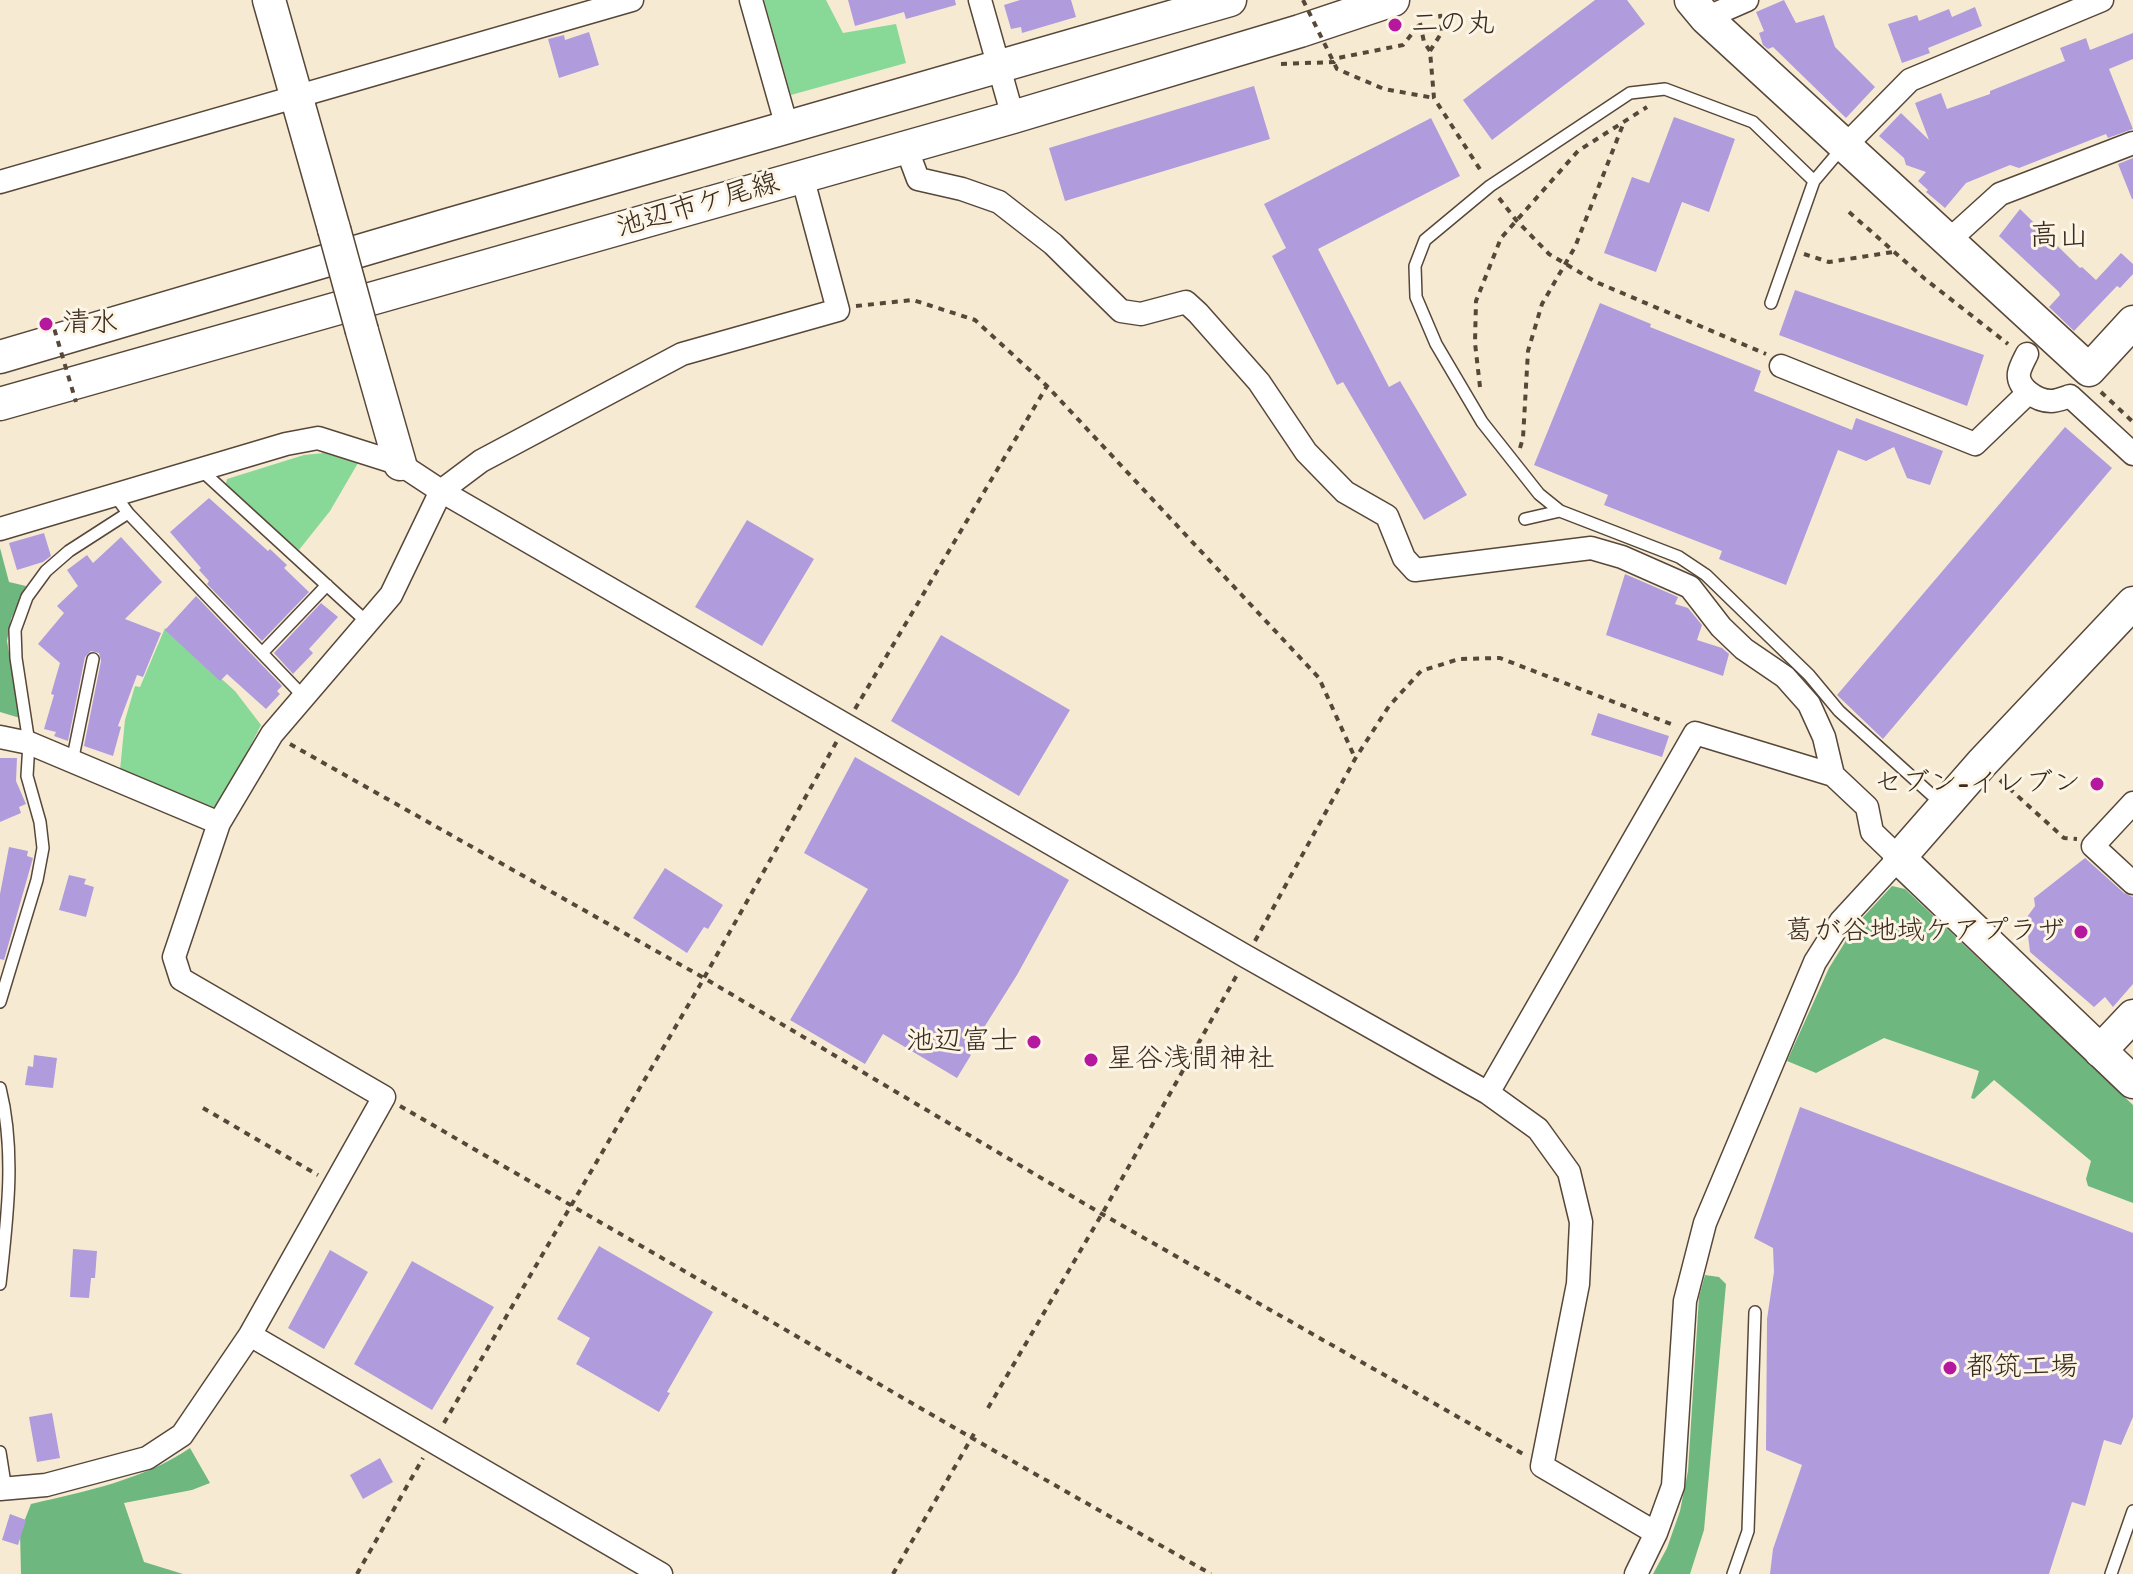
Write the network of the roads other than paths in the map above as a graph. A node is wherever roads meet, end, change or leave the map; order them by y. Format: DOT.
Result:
graph roads {
  1 [pos="269,0"];
  2 [pos="632,0"];
  3 [pos="751,0"];
  4 [pos="980,0"];
  5 [pos="1230,0"];
  6 [pos="1393,0"];
  7 [pos="1747,0"];
  8 [pos="2102,0"];
  9 [pos="1699,9"];
  10 [pos="560,10"];
  11 [pos="999,66"];
  12 [pos="297,97"];
  13 [pos="1013,117"];
  14 [pos="787,127"];
  15 [pos="2133,143"];
  16 [pos="906,147"];
  17 [pos="1844,147"];
  18 [pos="802,176"];
  19 [pos="1814,181"];
  20 [pos="0,182"];
  21 [pos="1947,242"];
  22 [pos="1771,303"];
  23 [pos="2133,322"];
  24 [pos="2027,354"];
  25 [pos="0,357"];
  26 [pos="1781,366"];
  27 [pos="2028,393"];
  28 [pos="0,404"];
  29 [pos="2133,454"];
  30 [pos="400,464"];
  31 [pos="201,470"];
  32 [pos="441,491"];
  33 [pos="114,493"];
  34 [pos="1560,511"];
  35 [pos="128,513"];
  36 [pos="1525,519"];
  37 [pos="0,529"];
  38 [pos="327,585"];
  39 [pos="2133,603"];
  40 [pos="369,624"];
  41 [pos="262,653"];
  42 [pos="93,659"];
  43 [pos="304,698"];
  44 [pos="0,737"];
  45 [pos="29,743"];
  46 [pos="72,762"];
  47 [pos="1833,775"];
  48 [pos="2133,803"];
  49 [pos="1944,806"];
  50 [pos="219,823"];
  51 [pos="1899,858"];
  52 [pos="2133,883"];
  53 [pos="0,1002"];
  54 [pos="2133,1016"];
  55 [pos="2100,1051"];
  56 [pos="2133,1082"];
  57 [pos="0,1088"];
  58 [pos="1488,1093"];
  59 [pos="0,1284"];
  60 [pos="1755,1312"];
  61 [pos="250,1335"];
  62 [pos="0,1452"];
  63 [pos="3,1489"];
  64 [pos="2133,1511"];
  65 [pos="1656,1533"];
  66 [pos="661,1574"];
  67 [pos="1636,1574"];
  68 [pos="1733,1574"];
  69 [pos="2111,1574"];
  1 -- 12 [label="street"];
  2 -- 10 [label="street"];
  3 -- 14 [label="street"];
  4 -- 11 [label="street"];
  5 -- 11 [label="street, 池辺市ケ尾線"];
  6 -- 13 [label="street, 池辺市ケ尾線"];
  7 -- 9 [label="street"];
  8 -- 17 [label="street"];
  9 -- 17 [label="street"];
  10 -- 12 [label="street"];
  11 -- 13 [label="street"];
  11 -- 14 [label="street, 池辺市ケ尾線"];
  12 -- 20 [label="street"];
  12 -- 30 [label="street, bridge"];
  13 -- 16 [label="street, 池辺市ケ尾線"];
  14 -- 25 [label="street, 池辺市ケ尾線"];
  15 -- 21 [label="street"];
  16 -- 18 [label="street, 池辺市ケ尾線"];
  16 -- 47 [label="street"];
  17 -- 19 [label="lane"];
  17 -- 21 [label="street"];
  18 -- 28 [label="street, 池辺市ケ尾線"];
  18 -- 32 [label="street"];
  19 -- 22 [label="lane"];
  19 -- 34 [label="lane"];
  21 -- 23 [label="street"];
  24 -- 27 [label="street"];
  26 -- 27 [label="street"];
  27 -- 29 [label="street"];
  30 -- 31 [label="street"];
  30 -- 32 [label="street"];
  31 -- 33 [label="street"];
  31 -- 38 [label="lane"];
  32 -- 40 [label="street"];
  32 -- 58 [label="street"];
  33 -- 35 [label="lane"];
  33 -- 37 [label="street"];
  34 -- 36 [label="lane"];
  34 -- 49 [label="lane"];
  35 -- 41 [label="lane"];
  35 -- 45 [label="lane"];
  38 -- 40 [label="lane"];
  38 -- 41 [label="lane"];
  39 -- 49 [label="street"];
  40 -- 43 [label="street"];
  41 -- 43 [label="lane"];
  42 -- 46 [label="lane"];
  43 -- 50 [label="street"];
  44 -- 45 [label="street"];
  45 -- 46 [label="street"];
  45 -- 53 [label="lane"];
  46 -- 50 [label="street"];
  47 -- 51 [label="street"];
  47 -- 58 [label="street"];
  48 -- 52 [label="street"];
  49 -- 51 [label="street"];
  50 -- 61 [label="street"];
  51 -- 55 [label="street"];
  51 -- 65 [label="street"];
  54 -- 55 [label="street"];
  55 -- 56 [label="street"];
  57 -- 59 [label="lane"];
  58 -- 65 [label="street"];
  60 -- 68 [label="lane"];
  61 -- 63 [label="street"];
  61 -- 66 [label="street"];
  62 -- 63 [label="lane"];
  64 -- 69 [label="lane"];
  65 -- 67 [label="street"];
}
